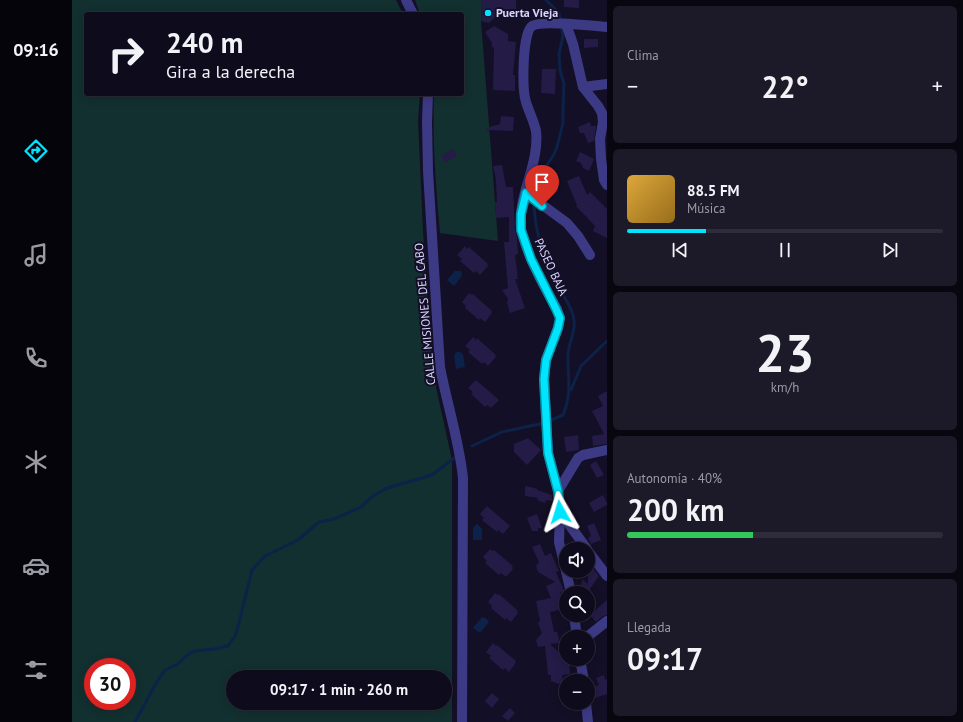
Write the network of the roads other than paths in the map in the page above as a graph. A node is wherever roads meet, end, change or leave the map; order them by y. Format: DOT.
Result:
graph roads {
  1 [pos="407,1"];
  2 [pos="412,12"];
  3 [pos="566,24"];
  4 [pos="607,26"];
  5 [pos="607,84"];
  6 [pos="583,87"];
  7 [pos="428,96"];
  8 [pos="607,185"];
  9 [pos="526,193"];
  10 [pos="590,255"];
  11 [pos="607,450"];
  12 [pos="558,491"];
  13 [pos="560,512"];
  14 [pos="559,542"];
  15 [pos="581,542"];
  16 [pos="595,560"];
  17 [pos="607,576"];
  18 [pos="607,621"];
  19 [pos="595,631"];
  20 [pos="587,710"];
  21 [pos="462,722"];
  22 [pos="588,722"];
  1 -- 2 [label="street"];
  3 -- 4 [label="street, PASEO BAJA"];
  3 -- 6 [label="street"];
  3 -- 9 [label="street, PASEO BAJA"];
  5 -- 6 [label="street"];
  6 -- 8 [label="street"];
  7 -- 21 [label="street, CALLE MISIONES DEL CABO"];
  9 -- 10 [label="street"];
  9 -- 12 [label="street, PASEO BAJA"];
  11 -- 12 [label="street"];
  12 -- 13 [label="street, PASEO BAJA"];
  13 -- 14 [label="street, PASEO BAJA"];
  13 -- 15 [label="street"];
  16 -- 17 [label="street"];
  18 -- 19 [label="street"];
  20 -- 22 [label="street"];
}
